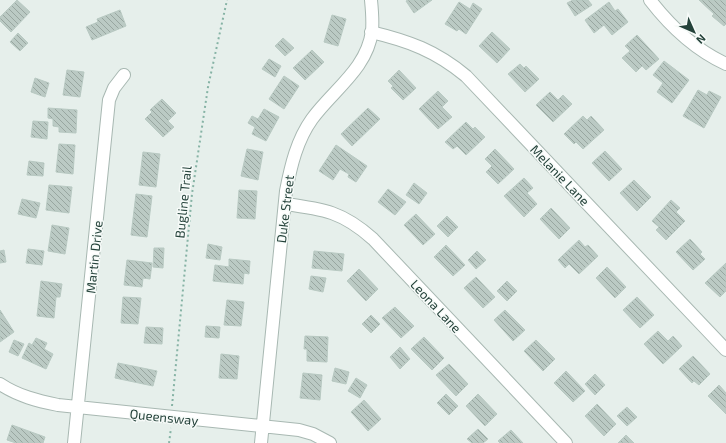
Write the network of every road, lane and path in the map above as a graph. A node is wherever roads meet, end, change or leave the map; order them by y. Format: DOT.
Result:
graph roads {
  1 [pos="227,0"];
  2 [pos="371,0"];
  3 [pos="650,0"];
  4 [pos="372,32"];
  5 [pos="726,64"];
  6 [pos="124,75"];
  7 [pos="285,204"];
  8 [pos="722,337"];
  9 [pos="726,350"];
  10 [pos="0,384"];
  11 [pos="78,407"];
  12 [pos="172,408"];
  13 [pos="263,426"];
  14 [pos="171,428"];
  15 [pos="74,443"];
  16 [pos="169,443"];
  17 [pos="261,443"];
  18 [pos="330,443"];
  19 [pos="566,443"];
  1 -- 12 [label="path, Bugline Trail"];
  2 -- 4 [label="street, Duke Street"];
  3 -- 5 [label="street"];
  4 -- 7 [label="street, Duke Street"];
  4 -- 8 [label="street, Melanie Lane"];
  6 -- 11 [label="street, Martin Drive"];
  7 -- 13 [label="street, Duke Street"];
  7 -- 19 [label="street, Leona Lane"];
  8 -- 9 [label="street, Melanie Lane"];
  10 -- 11 [label="street, Queensway"];
  11 -- 13 [label="street, Queensway"];
  11 -- 15 [label="street, Martin Drive"];
  13 -- 17 [label="street, Duke Street"];
  13 -- 18 [label="street, Queensway"];
  14 -- 16 [label="path"];
}
